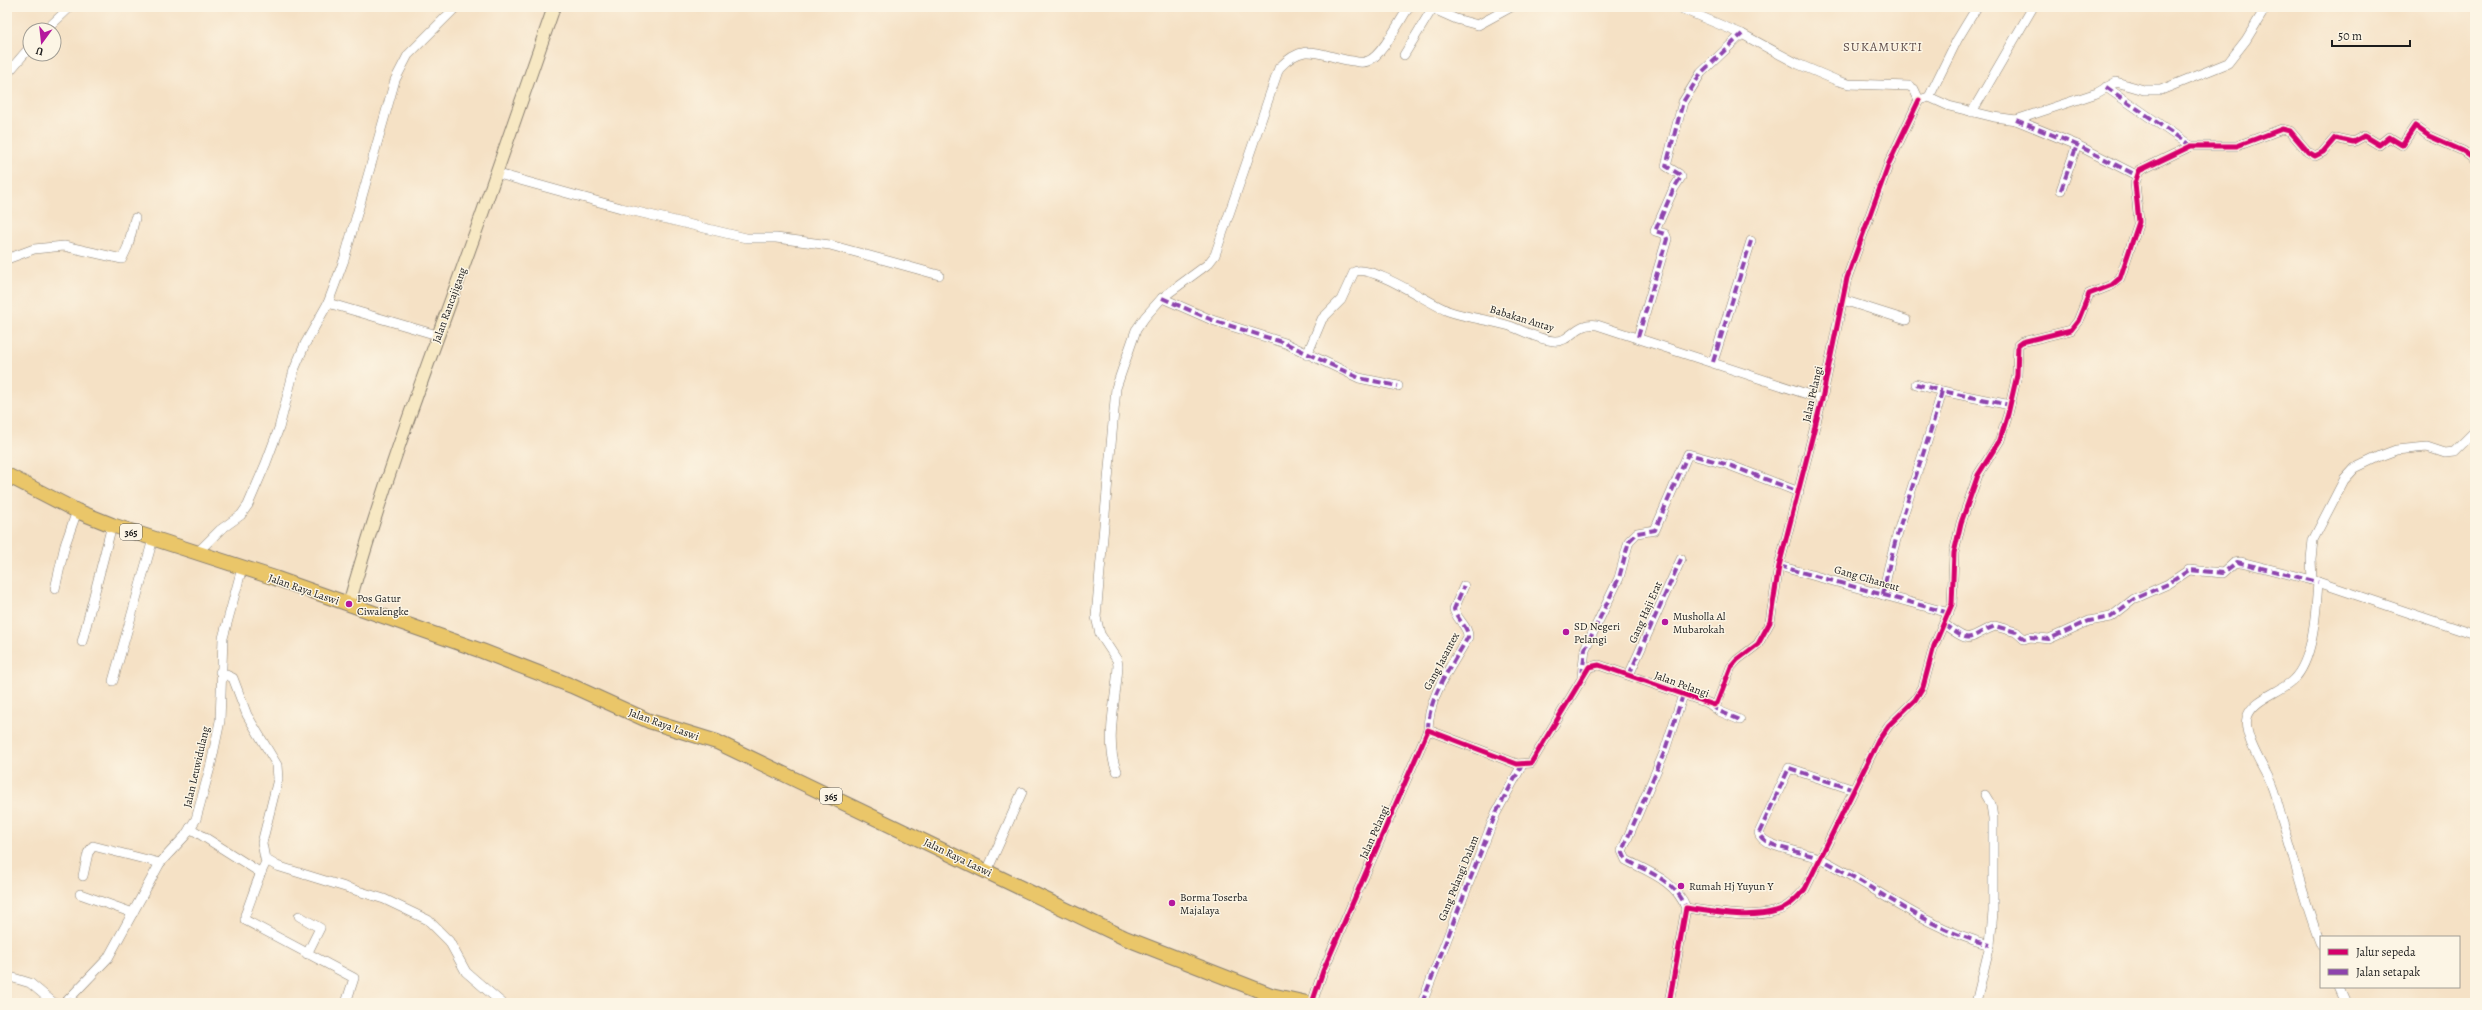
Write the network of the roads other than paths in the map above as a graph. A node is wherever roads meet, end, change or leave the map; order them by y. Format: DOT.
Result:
graph roads {
  1 [pos="70,7"];
  2 [pos="456,7"];
  3 [pos="554,7"];
  4 [pos="1409,7"];
  5 [pos="1511,7"];
  6 [pos="1678,7"];
  7 [pos="1977,7"];
  8 [pos="2033,7"];
  9 [pos="2266,7"];
  10 [pos="1430,8"];
  11 [pos="54,22"];
  12 [pos="1742,34"];
  13 [pos="1404,55"];
  14 [pos="22,56"];
  15 [pos="7,74"];
  16 [pos="2106,87"];
  17 [pos="1929,97"];
  18 [pos="1919,100"];
  19 [pos="1972,112"];
  20 [pos="2016,120"];
  21 [pos="2076,145"];
  22 [pos="2191,146"];
  23 [pos="2475,160"];
  24 [pos="495,174"];
  25 [pos="2136,175"];
  26 [pos="2061,190"];
  27 [pos="135,218"];
  28 [pos="1751,242"];
  29 [pos="7,259"];
  30 [pos="939,275"];
  31 [pos="1162,298"];
  32 [pos="1843,300"];
  33 [pos="328,303"];
  34 [pos="1906,320"];
  35 [pos="437,335"];
  36 [pos="1638,337"];
  37 [pos="1307,355"];
  38 [pos="1713,362"];
  39 [pos="1916,384"];
  40 [pos="1398,386"];
  41 [pos="1942,391"];
  42 [pos="1822,399"];
  43 [pos="2010,405"];
  44 [pos="2475,431"];
  45 [pos="7,475"];
  46 [pos="1799,492"];
  47 [pos="77,511"];
  48 [pos="112,525"];
  49 [pos="153,539"];
  50 [pos="197,553"];
  51 [pos="1681,560"];
  52 [pos="1779,566"];
  53 [pos="242,568"];
  54 [pos="2315,581"];
  55 [pos="1464,586"];
  56 [pos="54,589"];
  57 [pos="1883,595"];
  58 [pos="349,604"];
  59 [pos="1949,613"];
  60 [pos="1944,624"];
  61 [pos="2475,635"];
  62 [pos="82,642"];
  63 [pos="225,674"];
  64 [pos="1629,675"];
  65 [pos="1582,676"];
  66 [pos="113,681"];
  67 [pos="1683,695"];
  68 [pos="1711,705"];
  69 [pos="1740,720"];
  70 [pos="1428,730"];
  71 [pos="1522,765"];
  72 [pos="1117,771"];
  73 [pos="1854,790"];
  74 [pos="1022,792"];
  75 [pos="1985,795"];
  76 [pos="190,828"];
  77 [pos="1821,859"];
  78 [pos="160,863"];
  79 [pos="264,866"];
  80 [pos="986,871"];
  81 [pos="83,876"];
  82 [pos="80,894"];
  83 [pos="1686,908"];
  84 [pos="133,913"];
  85 [pos="299,916"];
  86 [pos="2320,942"];
  87 [pos="1990,944"];
  88 [pos="307,954"];
  89 [pos="7,976"];
  90 [pos="2338,988"];
  91 [pos="70,1002"];
  92 [pos="54,1003"];
  93 [pos="346,1003"];
  94 [pos="502,1003"];
  95 [pos="1307,1003"];
  96 [pos="1312,1003"];
  97 [pos="1422,1003"];
  98 [pos="1669,1003"];
  99 [pos="1976,1003"];
  100 [pos="2345,1003"];
  1 -- 11 [label="street"];
  2 -- 33 [label="street"];
  3 -- 24 [label="main road, Jalan Rancajigang"];
  4 -- 31 [label="street"];
  5 -- 10 [label="street"];
  6 -- 12 [label="street"];
  7 -- 17 [label="street"];
  8 -- 19 [label="street"];
  9 -- 16 [label="street"];
  10 -- 13 [label="street"];
  12 -- 18 [label="street"];
  12 -- 36 [label="street"];
  14 -- 15 [label="street"];
  16 -- 20 [label="street"];
  16 -- 22 [label="street"];
  17 -- 18 [label="street"];
  17 -- 19 [label="street"];
  18 -- 32 [label="street, Jalan Pelangi"];
  19 -- 20 [label="street"];
  20 -- 21 [label="street"];
  21 -- 25 [label="street"];
  21 -- 26 [label="street"];
  22 -- 23 [label="street"];
  22 -- 25 [label="street"];
  24 -- 30 [label="street"];
  24 -- 35 [label="main road, Jalan Rancajigang"];
  25 -- 43 [label="street"];
  27 -- 29 [label="street"];
  28 -- 38 [label="street"];
  31 -- 37 [label="street"];
  31 -- 72 [label="street"];
  32 -- 34 [label="street"];
  32 -- 42 [label="street, Jalan Pelangi"];
  33 -- 35 [label="street"];
  33 -- 50 [label="street"];
  35 -- 58 [label="main road, Jalan Rancajigang"];
  36 -- 37 [label="street, Babakan Antay"];
  36 -- 38 [label="street, Babakan Antay"];
  37 -- 40 [label="street"];
  38 -- 42 [label="street, Babakan Antay"];
  39 -- 41 [label="street"];
  41 -- 43 [label="street"];
  41 -- 57 [label="street"];
  42 -- 46 [label="street, Jalan Pelangi"];
  43 -- 59 [label="street"];
  44 -- 54 [label="street"];
  45 -- 47 [label="main road, Jalan Raya Laswi / 365"];
  46 -- 52 [label="street, Jalan Pelangi"];
  46 -- 65 [label="street"];
  47 -- 48 [label="main road, Jalan Raya Laswi / 365"];
  47 -- 56 [label="street"];
  48 -- 49 [label="main road, Jalan Raya Laswi / 365"];
  48 -- 62 [label="street"];
  49 -- 50 [label="main road, Jalan Raya Laswi / 365"];
  49 -- 66 [label="street"];
  50 -- 53 [label="main road, Jalan Raya Laswi / 365"];
  51 -- 64 [label="street, Gang Haji Erat"];
  52 -- 57 [label="street, Gang Cihaneut"];
  52 -- 68 [label="street, Jalan Pelangi"];
  53 -- 58 [label="main road, Jalan Raya Laswi / 365"];
  53 -- 63 [label="street, Jalan Leuwidulang"];
  54 -- 60 [label="street"];
  54 -- 61 [label="street"];
  54 -- 86 [label="street"];
  55 -- 70 [label="street, Gang Jasantex"];
  57 -- 59 [label="street, Gang Cihaneut"];
  58 -- 80 [label="main road, Jalan Raya Laswi / 365"];
  59 -- 60 [label="street"];
  60 -- 73 [label="street"];
  63 -- 76 [label="street, Jalan Leuwidulang"];
  63 -- 79 [label="street"];
  64 -- 65 [label="street, Jalan Pelangi"];
  64 -- 67 [label="street, Jalan Pelangi"];
  65 -- 71 [label="street, Jalan Pelangi"];
  67 -- 68 [label="street, Jalan Pelangi"];
  67 -- 83 [label="street"];
  68 -- 69 [label="street"];
  70 -- 71 [label="street"];
  70 -- 96 [label="street, Jalan Pelangi"];
  71 -- 97 [label="street, Gang Pelangi Dalam"];
  73 -- 77 [label="street"];
  73 -- 77 [label="street"];
  74 -- 80 [label="street"];
  75 -- 87 [label="street"];
  76 -- 78 [label="street, Jalan Leuwidulang"];
  76 -- 79 [label="street"];
  77 -- 83 [label="street"];
  77 -- 87 [label="street"];
  78 -- 81 [label="street"];
  78 -- 84 [label="street, Jalan Leuwidulang"];
  79 -- 88 [label="street"];
  79 -- 94 [label="street"];
  80 -- 95 [label="main road, Jalan Raya Laswi / 365"];
  82 -- 84 [label="street"];
  83 -- 98 [label="street"];
  84 -- 91 [label="street, Jalan Leuwidulang"];
  85 -- 88 [label="street"];
  87 -- 99 [label="street"];
  88 -- 93 [label="street"];
  89 -- 92 [label="street"];
  90 -- 100 [label="street"];
}
